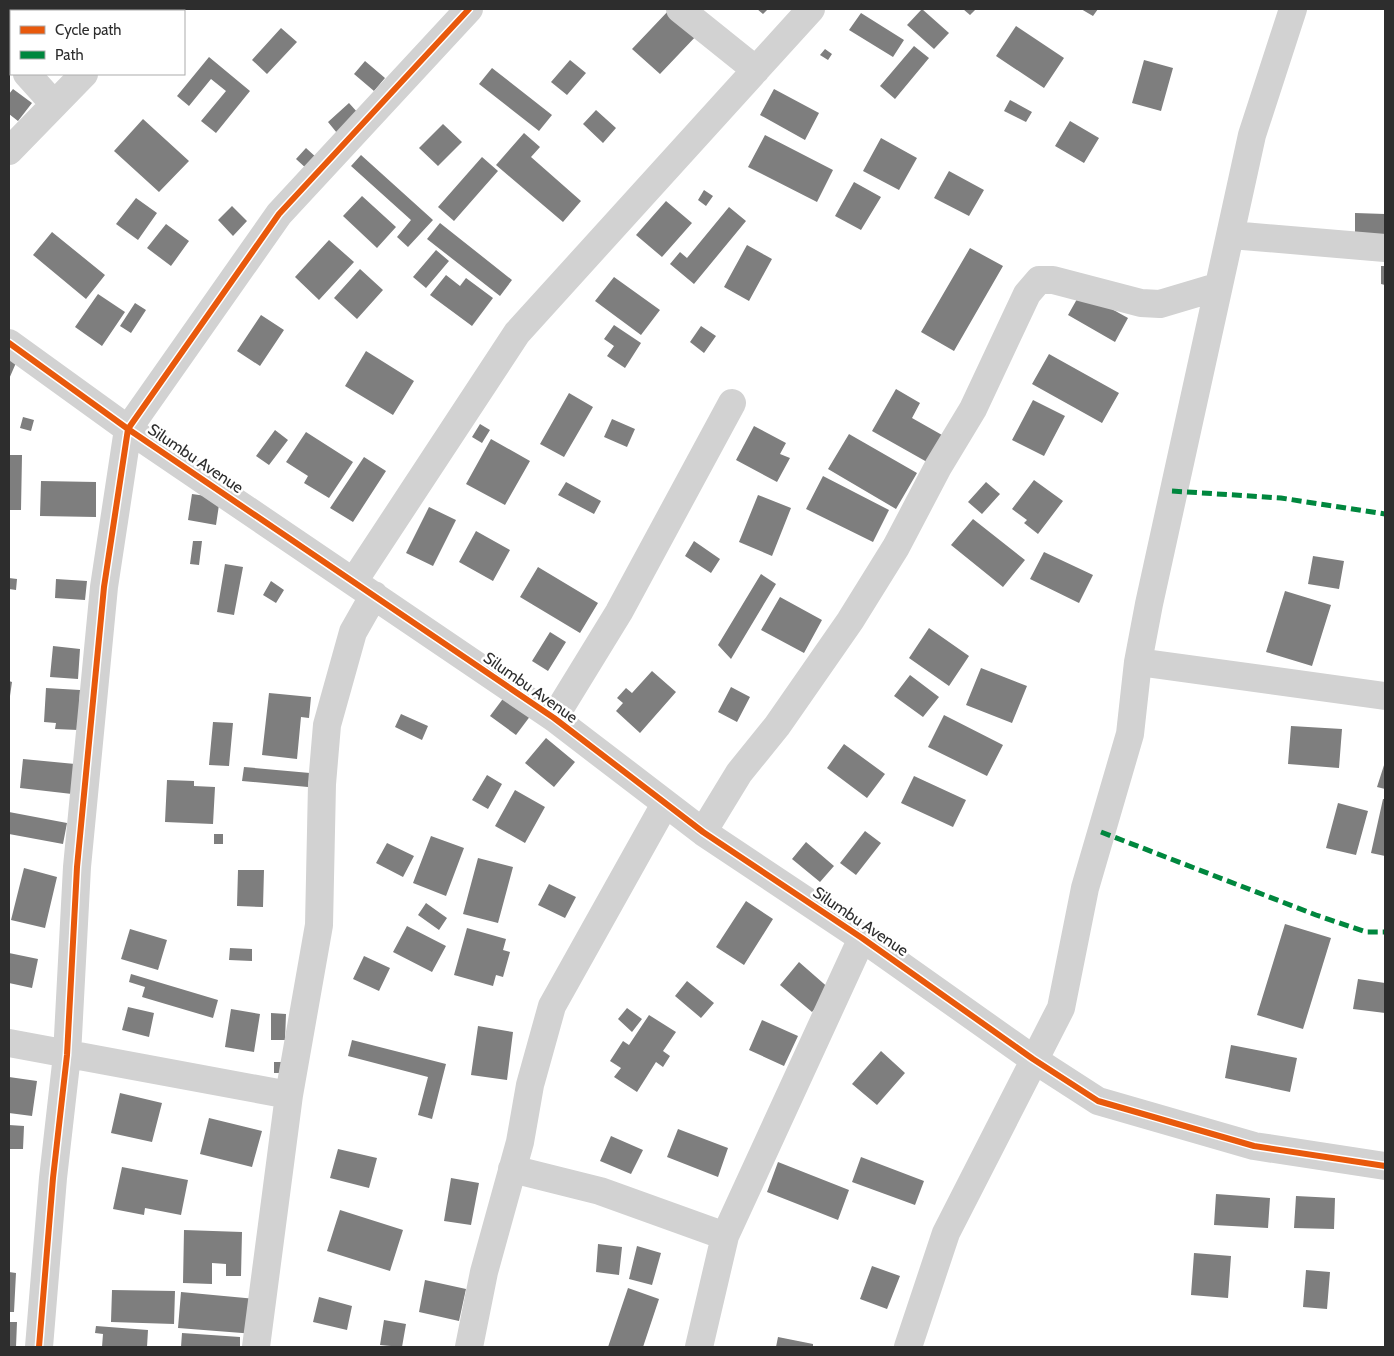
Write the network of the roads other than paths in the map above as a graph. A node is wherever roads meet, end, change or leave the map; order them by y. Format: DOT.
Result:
graph roads {
  1 [pos="468,9"];
  2 [pos="680,9"];
  3 [pos="811,9"];
  4 [pos="1294,9"];
  5 [pos="756,70"];
  6 [pos="28,75"];
  7 [pos="83,75"];
  8 [pos="54,104"];
  9 [pos="9,151"];
  10 [pos="1230,235"];
  11 [pos="1385,248"];
  12 [pos="1217,287"];
  13 [pos="9,343"];
  14 [pos="732,403"];
  15 [pos="128,429"];
  16 [pos="364,588"];
  17 [pos="1138,662"];
  18 [pos="1385,696"];
  19 [pos="554,718"];
  20 [pos="665,804"];
  21 [pos="703,832"];
  22 [pos="862,938"];
  23 [pos="9,1043"];
  24 [pos="67,1055"];
  25 [pos="1033,1059"];
  26 [pos="289,1095"];
  27 [pos="1385,1166"];
  28 [pos="512,1169"];
  29 [pos="725,1236"];
  30 [pos="39,1347"];
  31 [pos="256,1347"];
  32 [pos="470,1347"];
  33 [pos="699,1347"];
  34 [pos="908,1347"];
  1 -- 15 [label="street"];
  2 -- 5 [label="street"];
  3 -- 5 [label="street"];
  4 -- 10 [label="street"];
  5 -- 16 [label="street"];
  6 -- 8 [label="street"];
  7 -- 8 [label="street"];
  8 -- 9 [label="street"];
  10 -- 11 [label="street"];
  10 -- 12 [label="street"];
  12 -- 17 [label="street"];
  12 -- 21 [label="street"];
  13 -- 15 [label="street, Silumbu Avenue"];
  14 -- 19 [label="street"];
  15 -- 16 [label="street, Silumbu Avenue"];
  15 -- 24 [label="street"];
  16 -- 19 [label="street, Silumbu Avenue"];
  16 -- 26 [label="street"];
  17 -- 18 [label="street"];
  17 -- 25 [label="street"];
  19 -- 20 [label="street, Silumbu Avenue"];
  20 -- 21 [label="street, Silumbu Avenue"];
  20 -- 28 [label="street"];
  21 -- 22 [label="street, Silumbu Avenue"];
  22 -- 25 [label="street, Silumbu Avenue"];
  22 -- 29 [label="street"];
  23 -- 24 [label="street"];
  24 -- 26 [label="street"];
  24 -- 30 [label="street"];
  25 -- 27 [label="street, Silumbu Avenue"];
  25 -- 34 [label="street"];
  26 -- 31 [label="street"];
  28 -- 29 [label="street"];
  28 -- 32 [label="street"];
  29 -- 33 [label="street"];
}
